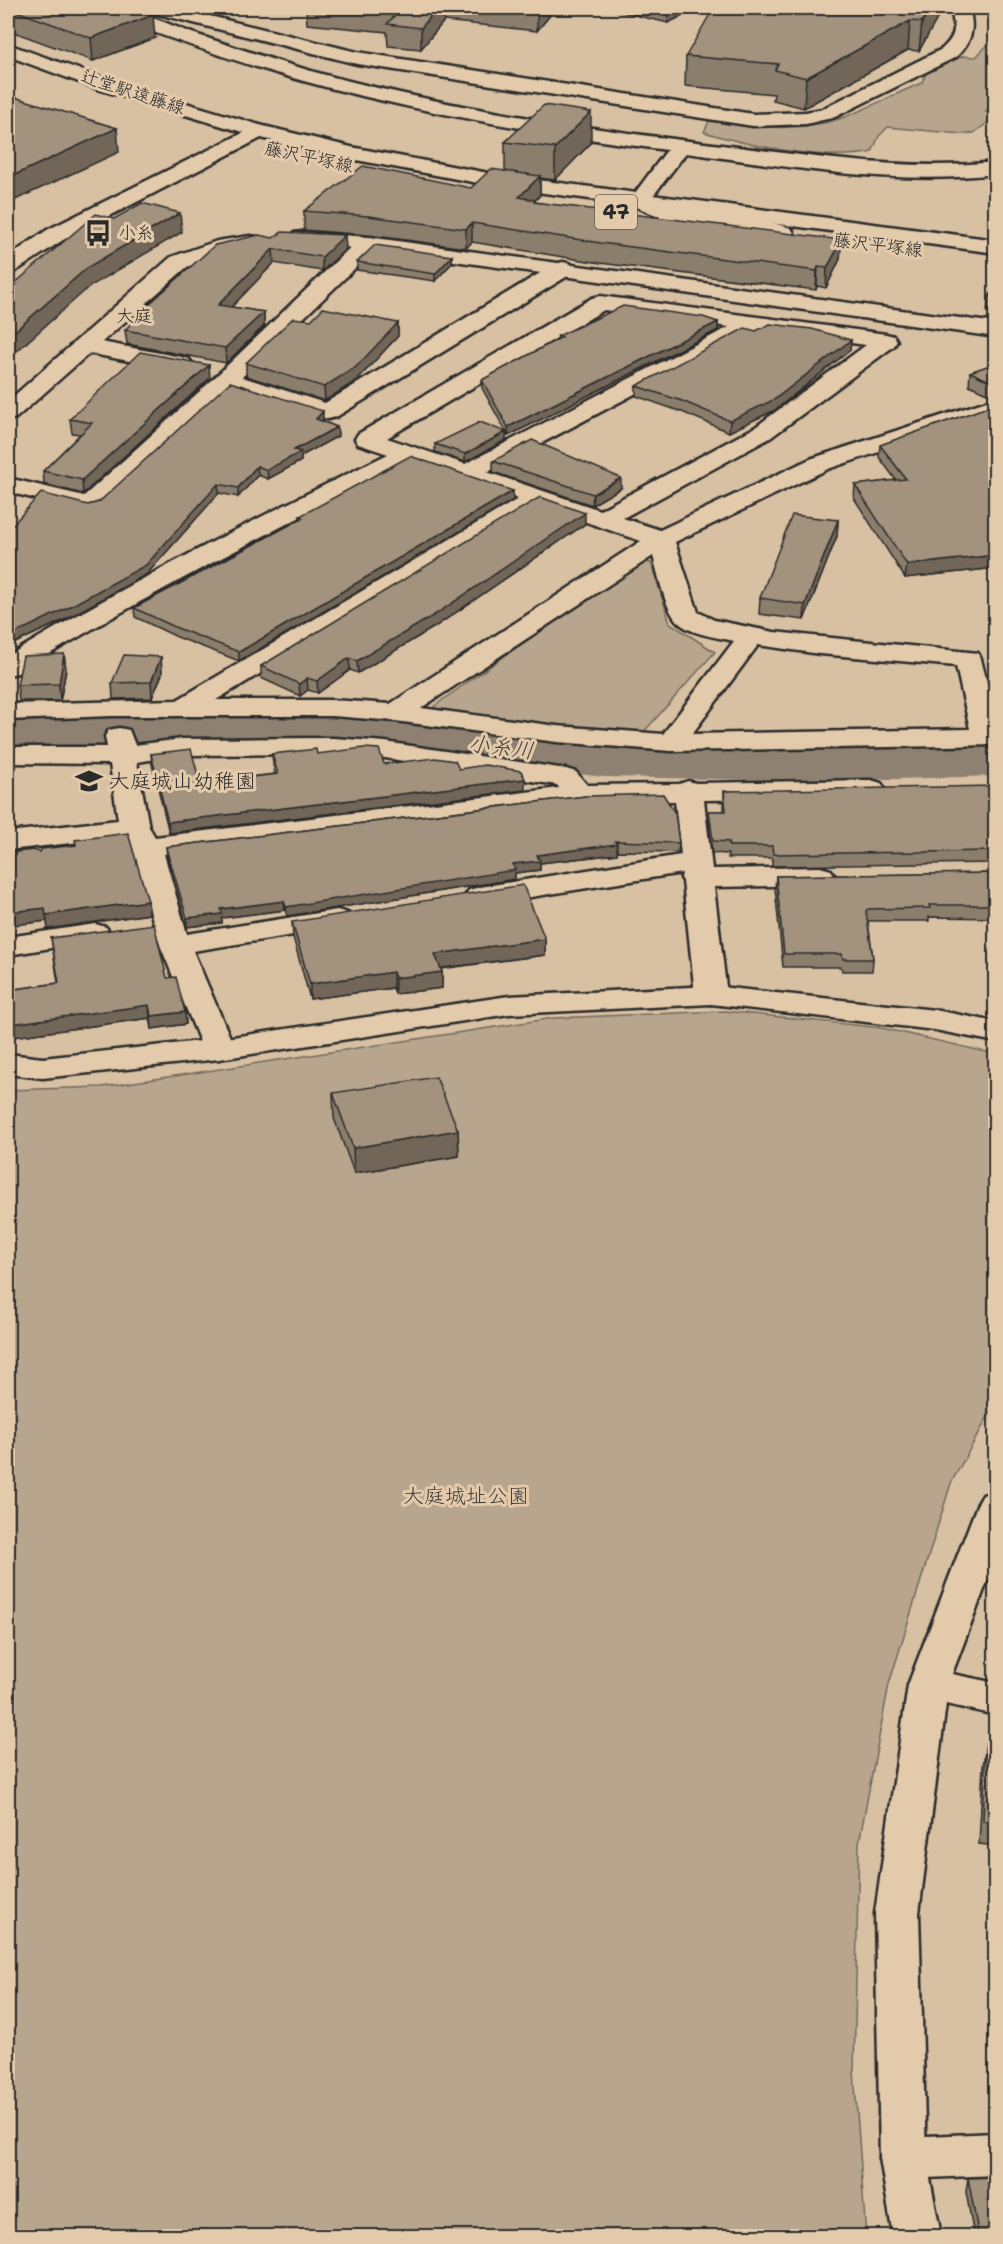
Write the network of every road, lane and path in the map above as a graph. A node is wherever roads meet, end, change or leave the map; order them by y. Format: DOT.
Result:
graph roads {
  1 [pos="104,8"];
  2 [pos="157,8"];
  3 [pos="960,8"];
  4 [pos="8,50"];
  5 [pos="8,66"];
  6 [pos="259,131"];
  7 [pos="240,142"];
  8 [pos="680,147"];
  9 [pos="996,168"];
  10 [pos="639,201"];
  11 [pos="783,234"];
  12 [pos="368,243"];
  13 [pos="996,247"];
  14 [pos="996,260"];
  15 [pos="8,266"];
  16 [pos="563,269"];
  17 [pos="755,322"];
  18 [pos="996,330"];
  19 [pos="85,346"];
  20 [pos="215,372"];
  21 [pos="8,387"];
  22 [pos="32,391"];
  23 [pos="996,405"];
  24 [pos="8,413"];
  25 [pos="409,453"];
  26 [pos="466,473"];
  27 [pos="8,485"];
  28 [pos="538,497"];
  29 [pos="601,519"];
  30 [pos="661,539"];
  31 [pos="750,638"];
  32 [pos="8,667"];
  33 [pos="181,709"];
  34 [pos="8,712"];
  35 [pos="395,713"];
  36 [pos="116,731"];
  37 [pos="991,737"];
  38 [pos="671,743"];
  39 [pos="8,755"];
  40 [pos="901,788"];
  41 [pos="688,790"];
  42 [pos="579,794"];
  43 [pos="141,837"];
  44 [pos="8,842"];
  45 [pos="695,870"];
  46 [pos="852,876"];
  47 [pos="458,900"];
  48 [pos="364,915"];
  49 [pos="152,931"];
  50 [pos="8,946"];
  51 [pos="711,995"];
  52 [pos="996,1032"];
  53 [pos="219,1049"];
  54 [pos="8,1064"];
  55 [pos="996,1504"];
  56 [pos="928,1685"];
  57 [pos="996,1698"];
  58 [pos="996,2154"];
  59 [pos="903,2158"];
  60 [pos="917,2236"];
  1 -- 8 [label="street"];
  2 -- 3 [label="street"];
  4 -- 6 [label="street, 辻堂駅遠藤線"];
  5 -- 7 [label="street, 辻堂駅遠藤線"];
  6 -- 7 [label="street"];
  6 -- 10 [label="street, 藤沢平塚線 / 47"];
  7 -- 11 [label="street, 藤沢平塚線 / 47"];
  7 -- 15 [label="street, 藤沢平塚線"];
  8 -- 9 [label="street"];
  8 -- 10 [label="street"];
  10 -- 11 [label="street"];
  10 -- 13 [label="street, 藤沢平塚線 / 47"];
  11 -- 14 [label="street, 藤沢平塚線 / 47"];
  12 -- 16 [label="street"];
  12 -- 19 [label="street"];
  12 -- 20 [label="street"];
  16 -- 18 [label="street"];
  16 -- 20 [label="street"];
  17 -- 25 [label="street"];
  17 -- 26 [label="street"];
  17 -- 29 [label="street"];
  19 -- 20 [label="street"];
  19 -- 22 [label="street"];
  20 -- 27 [label="street"];
  21 -- 22 [label="street"];
  22 -- 24 [label="street"];
  23 -- 30 [label="street"];
  25 -- 26 [label="street"];
  25 -- 32 [label="street"];
  26 -- 28 [label="street"];
  28 -- 29 [label="street"];
  28 -- 33 [label="street"];
  29 -- 30 [label="street"];
  30 -- 31 [label="street"];
  30 -- 35 [label="street"];
  31 -- 37 [label="street"];
  31 -- 38 [label="street"];
  33 -- 35 [label="street"];
  33 -- 36 [label="street"];
  34 -- 36 [label="street"];
  35 -- 38 [label="street"];
  36 -- 39 [label="street"];
  36 -- 42 [label="street"];
  36 -- 43 [label="street"];
  37 -- 38 [label="street"];
  40 -- 41 [label="street"];
  41 -- 42 [label="street"];
  41 -- 45 [label="street"];
  42 -- 43 [label="street"];
  43 -- 44 [label="street"];
  43 -- 49 [label="street"];
  45 -- 46 [label="street"];
  45 -- 47 [label="street"];
  45 -- 51 [label="street"];
  48 -- 49 [label="street"];
  49 -- 50 [label="street"];
  49 -- 53 [label="street"];
  51 -- 52 [label="street"];
  51 -- 53 [label="street"];
  53 -- 54 [label="street"];
  55 -- 56 [label="street"];
  56 -- 57 [label="street"];
  56 -- 59 [label="street"];
  58 -- 59 [label="street"];
  59 -- 60 [label="street"];
}
